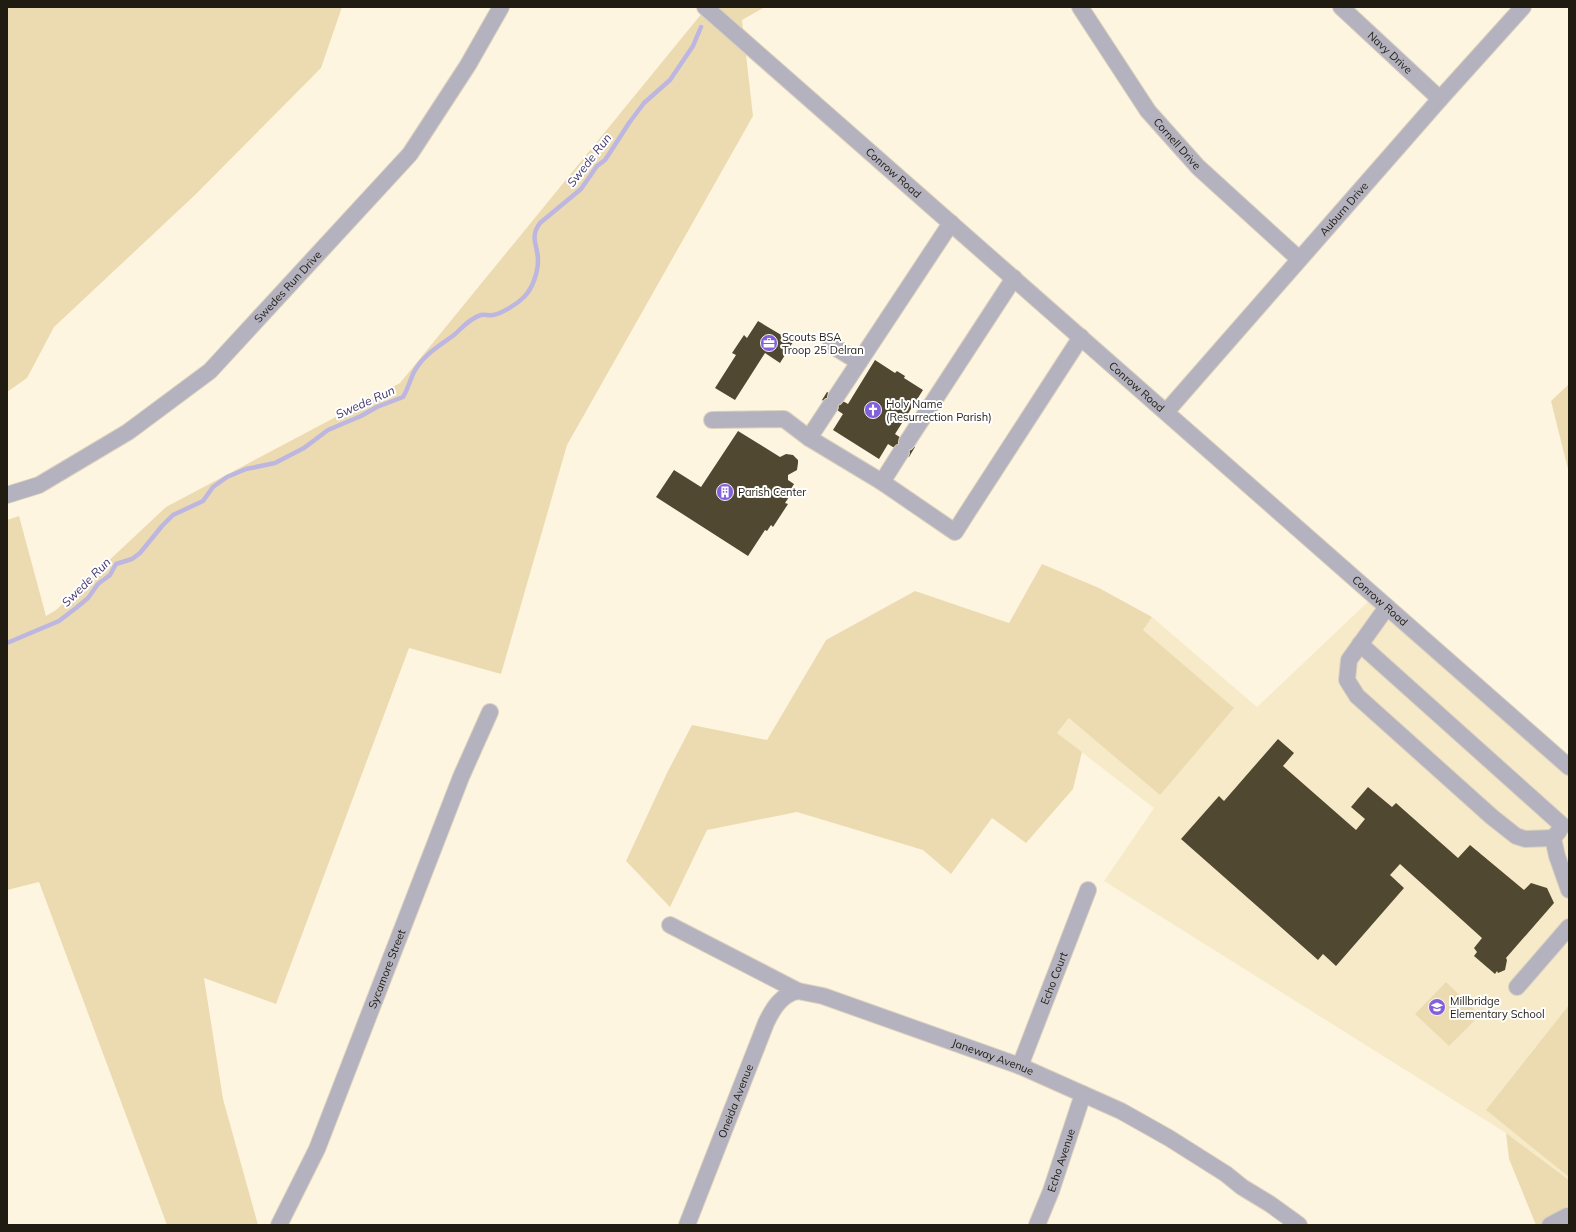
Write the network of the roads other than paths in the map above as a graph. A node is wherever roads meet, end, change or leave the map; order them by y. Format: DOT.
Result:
graph roads {
  1 [pos="501,7"];
  2 [pos="705,7"];
  3 [pos="1080,7"];
  4 [pos="1340,7"];
  5 [pos="1523,7"];
  6 [pos="1440,99"];
  7 [pos="950,223"];
  8 [pos="1299,259"];
  9 [pos="1014,278"];
  10 [pos="1080,337"];
  11 [pos="831,345"];
  12 [pos="859,362"];
  13 [pos="1166,412"];
  14 [pos="712,420"];
  15 [pos="809,438"];
  16 [pos="882,482"];
  17 [pos="7,496"];
  18 [pos="1387,607"];
  19 [pos="1360,644"];
  20 [pos="490,712"];
  21 [pos="1569,767"];
  22 [pos="1566,823"];
  23 [pos="1553,838"];
  24 [pos="1088,890"];
  25 [pos="1569,890"];
  26 [pos="670,925"];
  27 [pos="1569,927"];
  28 [pos="1517,987"];
  29 [pos="798,991"];
  30 [pos="1020,1066"];
  31 [pos="1083,1094"];
  32 [pos="1567,1216"];
  33 [pos="279,1225"];
  34 [pos="687,1225"];
  35 [pos="1037,1225"];
  36 [pos="1299,1225"];
  37 [pos="1550,1225"];
  1 -- 17 [label="street, Swedes Run Drive"];
  2 -- 7 [label="street, Conrow Road"];
  3 -- 8 [label="street, Cornell Drive"];
  4 -- 6 [label="street, Navy Drive"];
  5 -- 6 [label="street, Auburn Drive"];
  6 -- 8 [label="street, Auburn Drive"];
  7 -- 9 [label="street, Conrow Road"];
  7 -- 12 [label="street"];
  8 -- 13 [label="street, Auburn Drive"];
  9 -- 10 [label="street, Conrow Road"];
  9 -- 16 [label="street"];
  10 -- 13 [label="street, Conrow Road"];
  10 -- 16 [label="street"];
  11 -- 12 [label="street"];
  12 -- 15 [label="street"];
  13 -- 18 [label="street, Conrow Road"];
  14 -- 15 [label="street"];
  15 -- 16 [label="street"];
  18 -- 19 [label="street"];
  18 -- 21 [label="street, Conrow Road"];
  19 -- 22 [label="street"];
  19 -- 23 [label="street"];
  20 -- 33 [label="street, Sycamore Street"];
  22 -- 23 [label="street"];
  23 -- 25 [label="street"];
  24 -- 30 [label="street, Echo Court"];
  26 -- 29 [label="street, Janeway Avenue"];
  27 -- 28 [label="street"];
  29 -- 30 [label="street, Janeway Avenue"];
  29 -- 34 [label="street, Oneida Avenue"];
  30 -- 31 [label="street, Janeway Avenue"];
  31 -- 35 [label="street, Echo Avenue"];
  31 -- 36 [label="street, Janeway Avenue"];
  32 -- 37 [label="street"];
}
